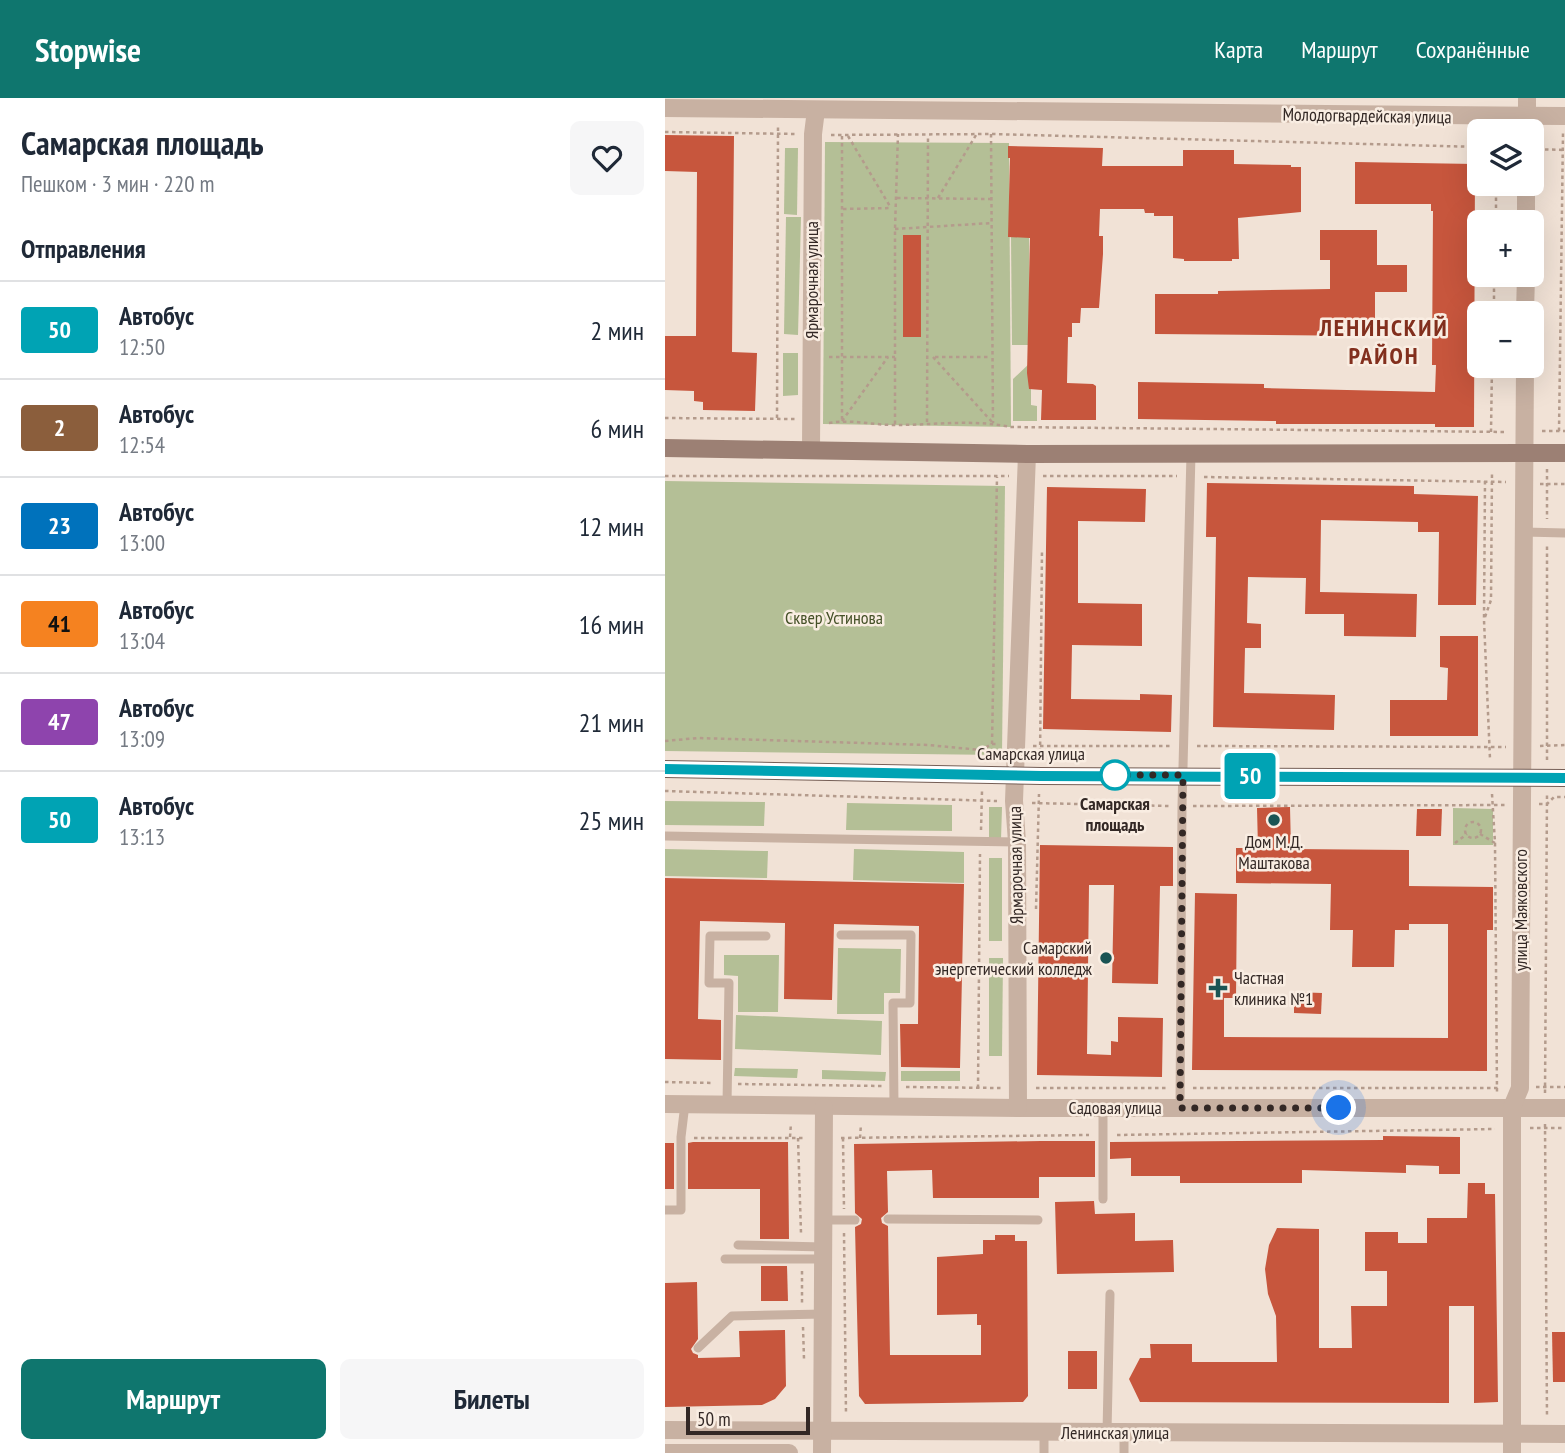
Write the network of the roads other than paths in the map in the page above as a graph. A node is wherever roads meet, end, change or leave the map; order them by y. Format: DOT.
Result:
graph roads {
  1 [pos="1527,98"];
  2 [pos="816,104"];
  3 [pos="665,108"];
  4 [pos="1564,116"];
  5 [pos="1527,119"];
  6 [pos="1544,120"];
  7 [pos="1467,121"];
  8 [pos="1525,378"];
  9 [pos="665,448"];
  10 [pos="811,450"];
  11 [pos="1524,453"];
  12 [pos="1565,453"];
  13 [pos="1027,454"];
  14 [pos="1191,454"];
  15 [pos="1524,532"];
  16 [pos="1565,533"];
  17 [pos="665,769"];
  18 [pos="1015,775"];
  19 [pos="1183,775"];
  20 [pos="1556,778"];
  21 [pos="1521,779"];
  22 [pos="665,836"];
  23 [pos="1017,842"];
  24 [pos="841,935"];
  25 [pos="766,936"];
  26 [pos="665,1104"];
  27 [pos="685,1104"];
  28 [pos="727,1104"];
  29 [pos="894,1106"];
  30 [pos="824,1107"];
  31 [pos="1512,1107"];
  32 [pos="1019,1108"];
  33 [pos="1103,1108"];
  34 [pos="1180,1108"];
  35 [pos="1565,1108"];
  36 [pos="1103,1199"];
  37 [pos="665,1210"];
  38 [pos="888,1219"];
  39 [pos="823,1220"];
  40 [pos="855,1220"];
  41 [pos="1038,1220"];
  42 [pos="738,1245"];
  43 [pos="823,1253"];
  44 [pos="725,1259"];
  45 [pos="1110,1294"];
  46 [pos="823,1314"];
  47 [pos="698,1348"];
  48 [pos="665,1430"];
  49 [pos="822,1430"];
  50 [pos="1044,1433"];
  51 [pos="1116,1433"];
  52 [pos="1512,1434"];
  53 [pos="1565,1434"];
  54 [pos="665,1453"];
  55 [pos="789,1453"];
  56 [pos="822,1453"];
  57 [pos="1044,1453"];
  58 [pos="1124,1453"];
  59 [pos="1513,1453"];
  1 -- 5 [label="street"];
  2 -- 3 [label="street, Молодогвардейская улица"];
  2 -- 7 [label="street, Молодогвардейская улица"];
  2 -- 10 [label="street, Ярмарочная улица"];
  4 -- 6 [label="street, Молодогвардейская улица"];
  8 -- 11 [label="street, улица Маяковского"];
  9 -- 10 [label="street"];
  10 -- 13 [label="street"];
  11 -- 12 [label="street"];
  11 -- 14 [label="street"];
  11 -- 15 [label="street, улица Маяковского"];
  13 -- 14 [label="street"];
  13 -- 18 [label="street, Ярмарочная улица"];
  14 -- 19 [label="lane"];
  15 -- 16 [label="lane"];
  15 -- 21 [label="street, улица Маяковского"];
  17 -- 18 [label="main road, Самарская улица"];
  18 -- 19 [label="main road, Самарская улица"];
  18 -- 23 [label="street, Ярмарочная улица"];
  19 -- 21 [label="main road, Самарская улица"];
  19 -- 34 [label="lane"];
  20 -- 21 [label="main road, Самарская улица"];
  21 -- 31 [label="street, улица Маяковского"];
  22 -- 23 [label="lane"];
  23 -- 32 [label="street, Ярмарочная улица"];
  24 -- 29 [label="lane"];
  25 -- 28 [label="lane"];
  26 -- 27 [label="street, Садовая улица"];
  27 -- 28 [label="street, Садовая улица"];
  27 -- 37 [label="lane"];
  28 -- 30 [label="street, Садовая улица"];
  29 -- 30 [label="street, Садовая улица"];
  29 -- 32 [label="street, Садовая улица"];
  30 -- 39 [label="street"];
  31 -- 34 [label="street, Садовая улица"];
  31 -- 35 [label="street, Садовая улица"];
  31 -- 52 [label="street, улица Маяковского"];
  32 -- 33 [label="street, Садовая улица"];
  33 -- 34 [label="street, Садовая улица"];
  33 -- 36 [label="lane"];
  38 -- 41 [label="lane"];
  39 -- 40 [label="lane"];
  39 -- 43 [label="street"];
  42 -- 43 [label="lane"];
  43 -- 44 [label="lane"];
  43 -- 46 [label="street"];
  45 -- 51 [label="lane"];
  46 -- 47 [label="lane"];
  46 -- 49 [label="street"];
  48 -- 49 [label="street, Ленинская улица"];
  49 -- 50 [label="street, Ленинская улица"];
  49 -- 56 [label="street"];
  50 -- 51 [label="street, Ленинская улица"];
  50 -- 57 [label="lane"];
  51 -- 52 [label="street, Ленинская улица"];
  51 -- 58 [label="lane"];
  52 -- 53 [label="street, Ленинская улица"];
  52 -- 59 [label="street, улица Маяковского"];
  54 -- 55 [label="street"];
}
